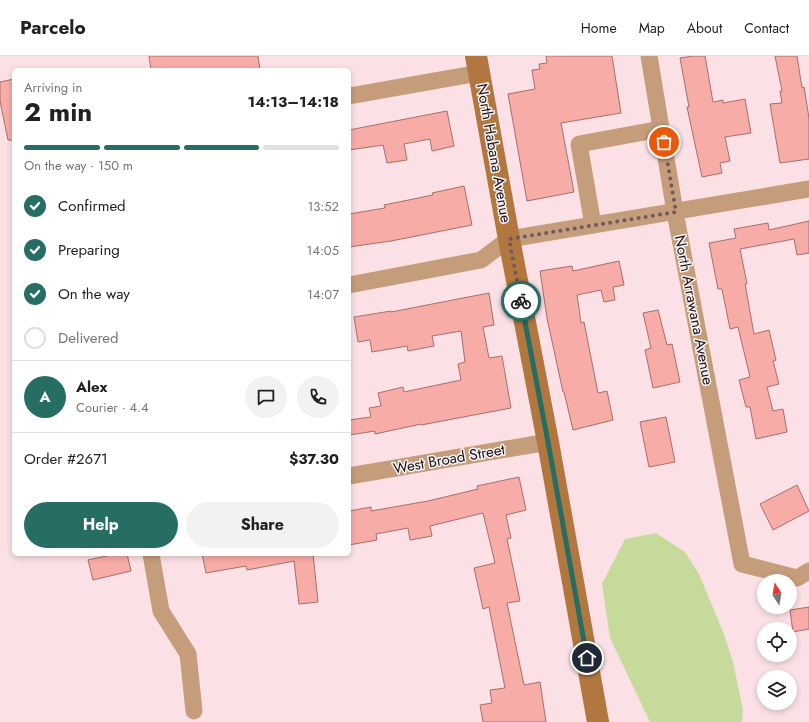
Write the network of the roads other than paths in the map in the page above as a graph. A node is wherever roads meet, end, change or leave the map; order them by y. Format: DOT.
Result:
graph roads {
  1 [pos="648,56"];
  2 [pos="478,64"];
  3 [pos="351,96"];
  4 [pos="661,128"];
  5 [pos="809,189"];
  6 [pos="676,212"];
  7 [pos="593,225"];
  8 [pos="509,239"];
  9 [pos="351,286"];
  10 [pos="548,442"];
  11 [pos="351,476"];
  12 [pos="151,556"];
  13 [pos="809,571"];
  14 [pos="194,711"];
  15 [pos="598,722"];
  1 -- 4 [label="street, North Arrawana Avenue"];
  2 -- 3 [label="street"];
  2 -- 8 [label="street, North Habana Avenue"];
  4 -- 6 [label="street, North Arrawana Avenue"];
  4 -- 7 [label="street"];
  5 -- 6 [label="street"];
  6 -- 7 [label="street"];
  6 -- 13 [label="street, North Arrawana Avenue"];
  7 -- 8 [label="street"];
  8 -- 9 [label="street"];
  8 -- 10 [label="street, North Habana Avenue"];
  10 -- 11 [label="street, West Broad Street"];
  10 -- 15 [label="street, North Habana Avenue"];
  12 -- 14 [label="street"];
}
